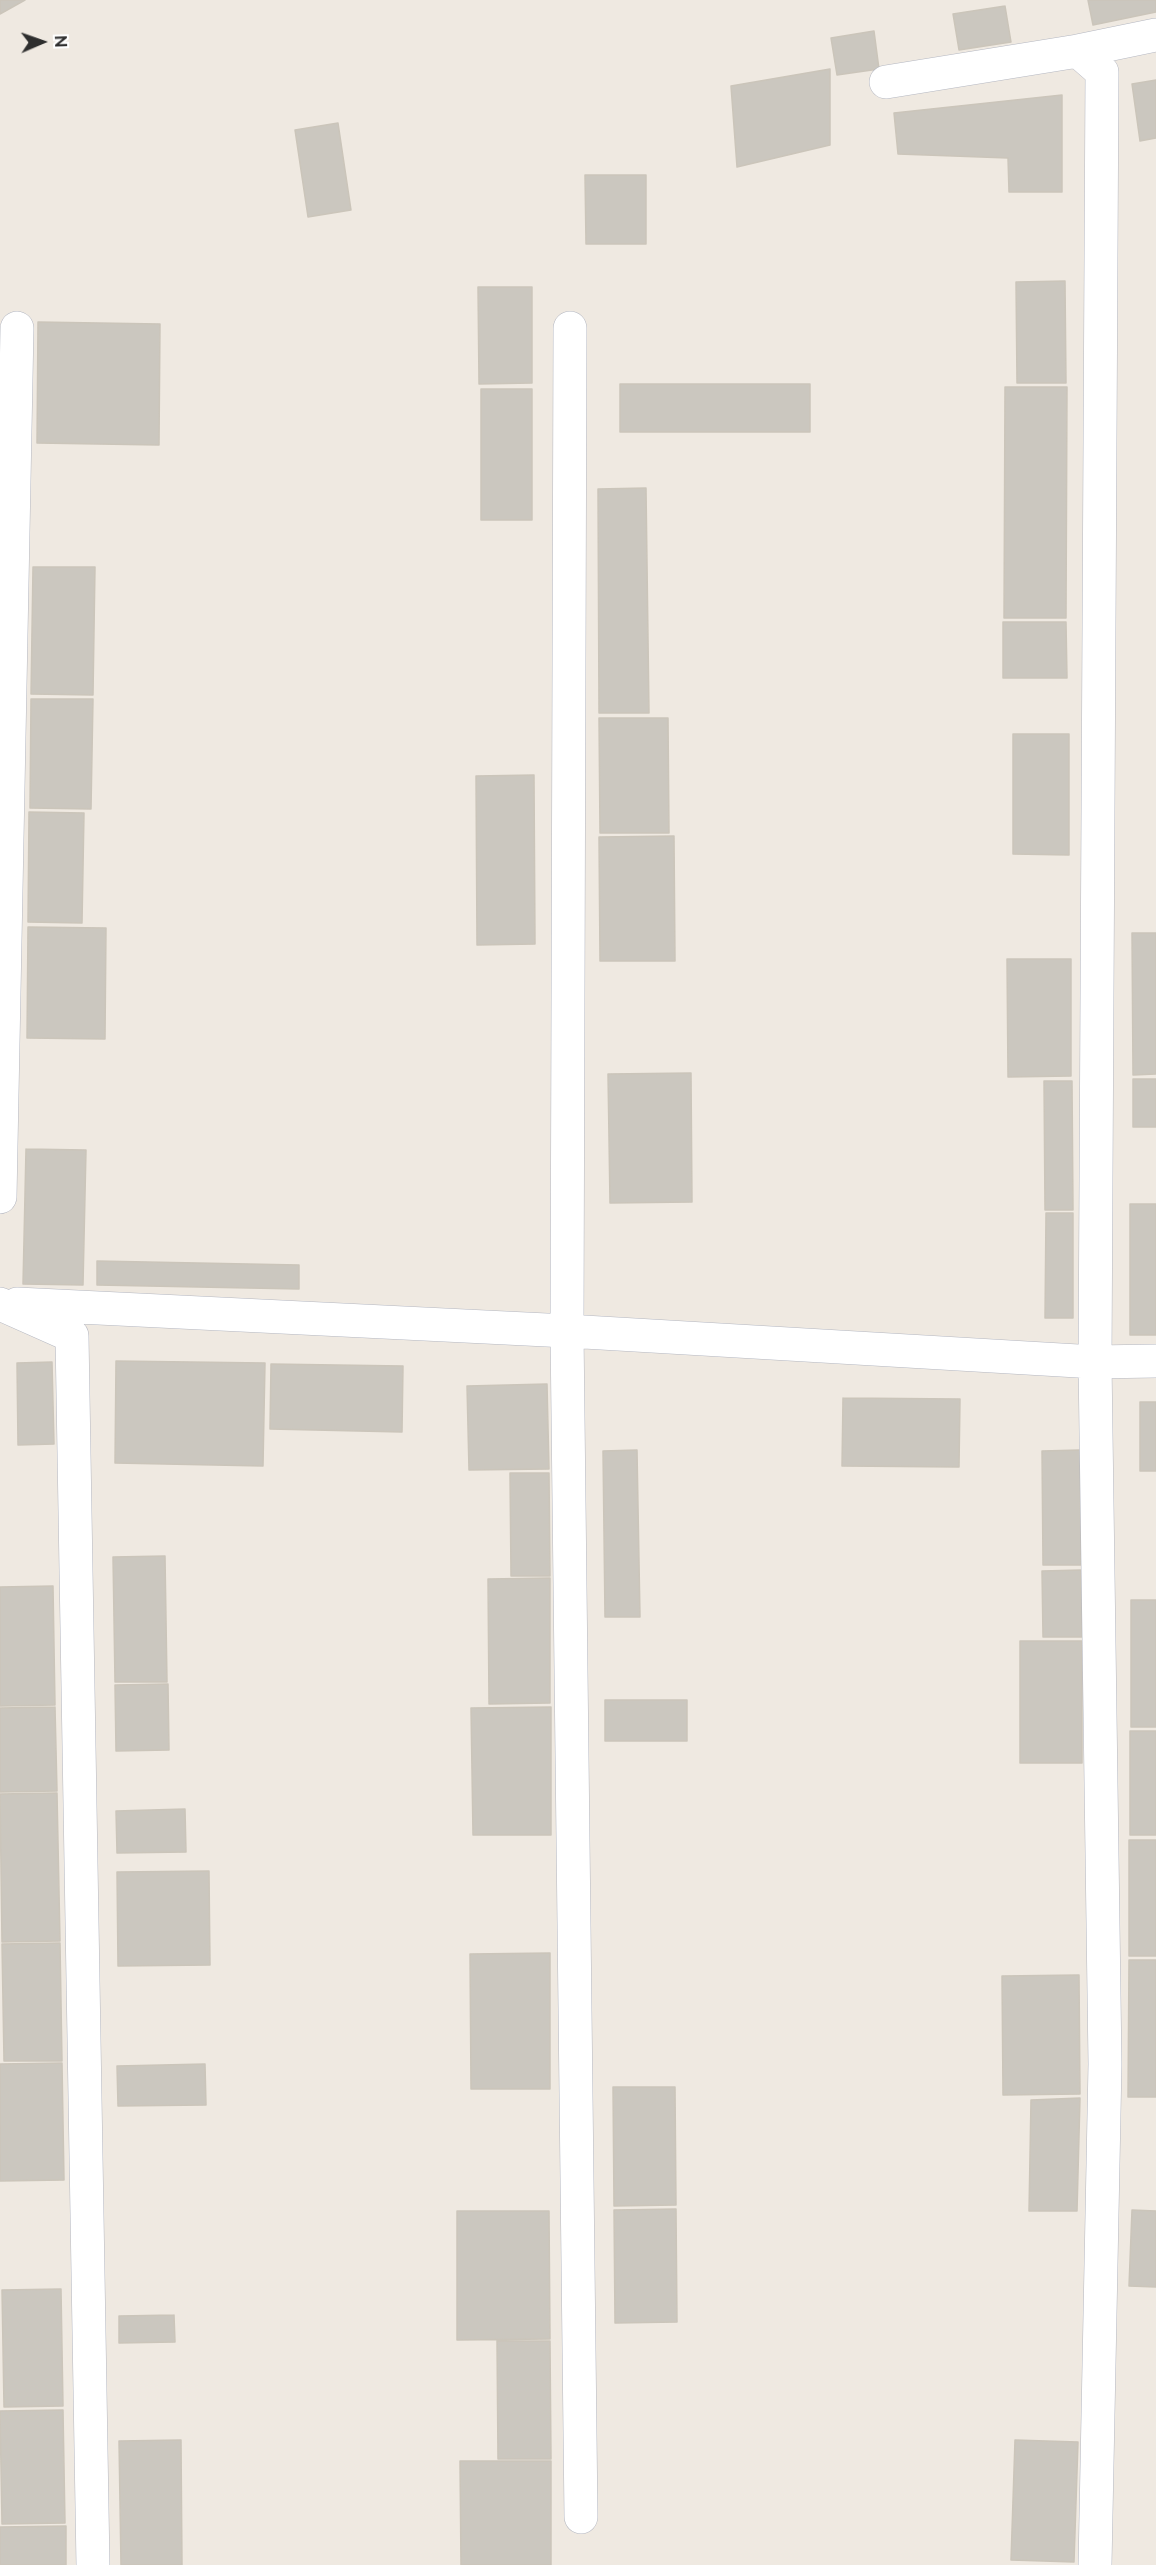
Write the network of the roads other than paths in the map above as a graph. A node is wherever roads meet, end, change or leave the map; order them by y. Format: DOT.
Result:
graph roads {
  1 [pos="1156,35"];
  2 [pos="1078,51"];
  3 [pos="886,81"];
  4 [pos="17,328"];
  5 [pos="570,328"];
  6 [pos="0,1197"];
  7 [pos="0,1304"];
  8 [pos="567,1331"];
  9 [pos="1156,1361"];
  10 [pos="1095,1362"];
  11 [pos="581,2517"];
  12 [pos="93,2565"];
  13 [pos="1095,2565"];
  1 -- 2 [label="street"];
  2 -- 3 [label="street"];
  2 -- 10 [label="street"];
  4 -- 6 [label="street"];
  5 -- 8 [label="street"];
  7 -- 8 [label="street"];
  7 -- 12 [label="street"];
  8 -- 10 [label="street"];
  8 -- 11 [label="street"];
  9 -- 10 [label="street"];
  10 -- 13 [label="street"];
}
